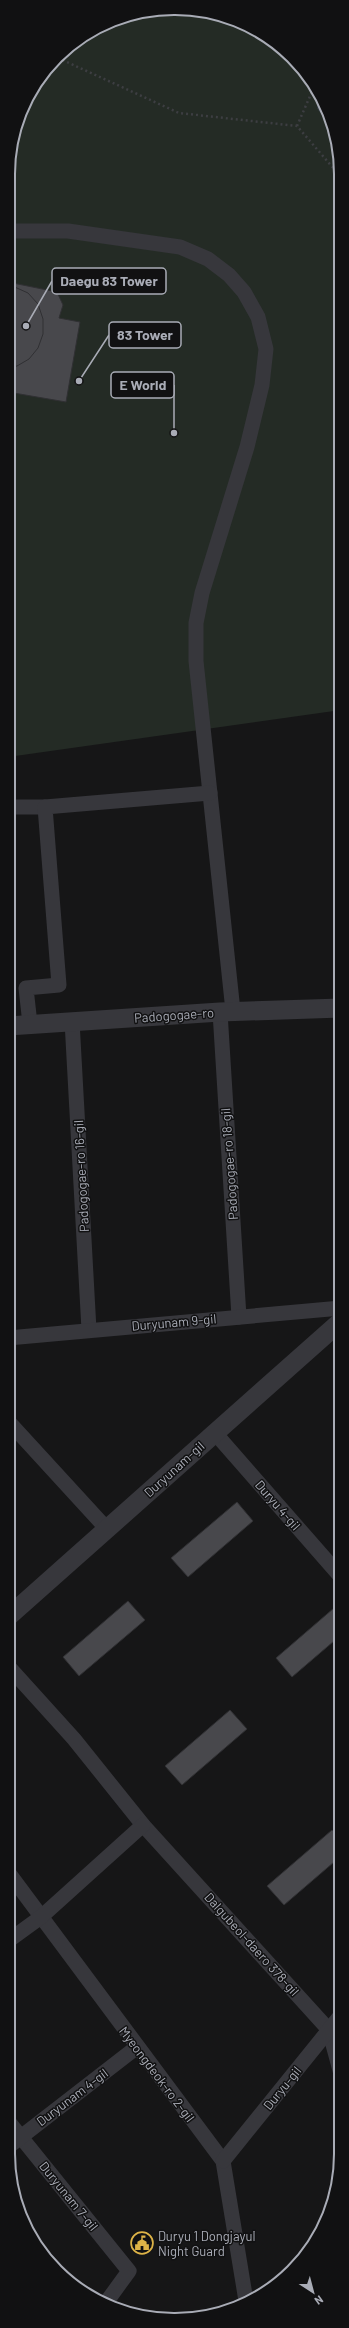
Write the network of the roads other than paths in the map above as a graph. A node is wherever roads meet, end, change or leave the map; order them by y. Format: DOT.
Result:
graph roads {
  1 [pos="15,231"];
  2 [pos="210,793"];
  3 [pos="15,807"];
  4 [pos="44,807"];
  5 [pos="334,1008"];
  6 [pos="226,1011"];
  7 [pos="72,1022"];
  8 [pos="30,1024"];
  9 [pos="15,1025"];
  10 [pos="334,1309"];
  11 [pos="239,1316"];
  12 [pos="334,1327"];
  13 [pos="89,1330"];
  14 [pos="15,1337"];
  15 [pos="15,1429"];
  16 [pos="215,1432"];
  17 [pos="107,1529"];
  18 [pos="334,1569"];
  19 [pos="15,1611"];
  20 [pos="15,1674"];
  21 [pos="143,1825"];
  22 [pos="15,1882"];
  23 [pos="41,1917"];
  24 [pos="15,1936"];
  25 [pos="334,2023"];
  26 [pos="329,2030"];
  27 [pos="137,2047"];
  28 [pos="334,2048"];
  29 [pos="15,2130"];
  30 [pos="20,2136"];
  31 [pos="15,2141"];
  32 [pos="223,2161"];
  33 [pos="245,2297"];
  34 [pos="109,2299"];
  1 -- 2 [label="street, Padogogae-ro 18-gil"];
  2 -- 4 [label="street"];
  2 -- 6 [label="street, Padogogae-ro 18-gil"];
  3 -- 4 [label="street"];
  4 -- 8 [label="street"];
  5 -- 6 [label="street, Padogogae-ro"];
  6 -- 7 [label="street, Padogogae-ro"];
  6 -- 11 [label="street, Padogogae-ro 18-gil"];
  7 -- 8 [label="street, Padogogae-ro"];
  7 -- 13 [label="street, Padogogae-ro 16-gil"];
  8 -- 9 [label="street, Padogogae-ro"];
  10 -- 11 [label="street, Duryunam 9-gil"];
  11 -- 13 [label="street, Duryunam 9-gil"];
  12 -- 16 [label="street, Duryunam-gil"];
  13 -- 14 [label="street, Duryunam 9-gil"];
  15 -- 17 [label="street"];
  16 -- 17 [label="street, Duryunam-gil"];
  16 -- 18 [label="street, Duryu 4-gil"];
  17 -- 19 [label="street, Duryunam-gil"];
  20 -- 21 [label="street, Dalgubeol-daero 378-gil"];
  21 -- 23 [label="street"];
  21 -- 26 [label="street, Dalgubeol-daero 378-gil"];
  22 -- 23 [label="street, Myeongdeok-ro 2-gil"];
  23 -- 24 [label="street"];
  23 -- 27 [label="street, Myeongdeok-ro 2-gil"];
  25 -- 26 [label="street, Duryu-gil"];
  26 -- 28 [label="street, Dalgubeol-daero 378-gil"];
  26 -- 32 [label="street, Duryu-gil"];
  27 -- 30 [label="street, Duryunam 4-gil"];
  27 -- 32 [label="street, Myeongdeok-ro 2-gil"];
  29 -- 30 [label="street, Duryunam 7-gil"];
  30 -- 31 [label="street, Duryunam 4-gil"];
  30 -- 34 [label="street, Duryunam 7-gil"];
  32 -- 33 [label="street, Myeongdeok-ro 2-gil"];
}
